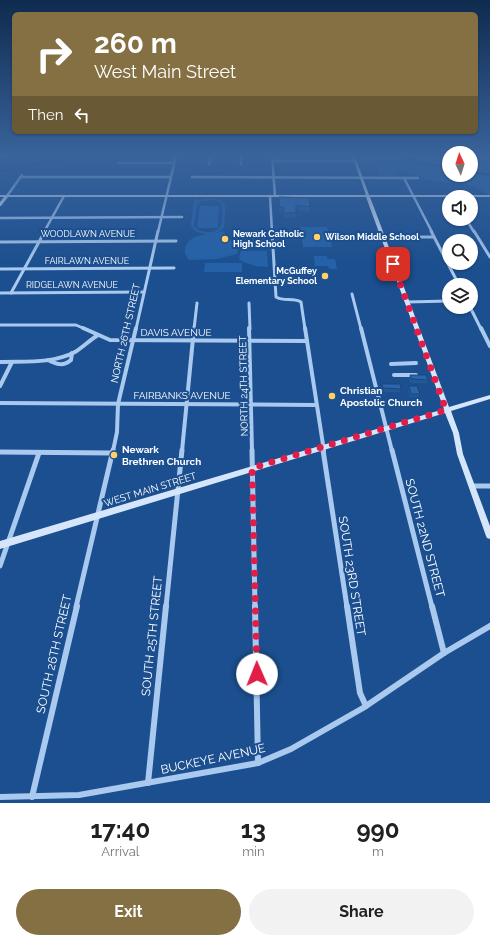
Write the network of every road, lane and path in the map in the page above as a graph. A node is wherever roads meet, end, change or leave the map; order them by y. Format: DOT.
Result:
graph roads {
  1 [pos="9,193"];
  2 [pos="0,196"];
  3 [pos="7,196"];
  4 [pos="64,196"];
  5 [pos="167,196"];
  6 [pos="270,196"];
  7 [pos="275,196"];
  8 [pos="368,196"];
  9 [pos="413,196"];
  10 [pos="478,196"];
  11 [pos="490,196"];
  12 [pos="442,197"];
  13 [pos="0,205"];
  14 [pos="162,217"];
  15 [pos="182,217"];
  16 [pos="0,218"];
  17 [pos="52,218"];
  18 [pos="470,226"];
  19 [pos="383,237"];
  20 [pos="434,237"];
  21 [pos="156,241"];
  22 [pos="176,241"];
  23 [pos="0,242"];
  24 [pos="39,242"];
  25 [pos="490,257"];
  26 [pos="24,268"];
  27 [pos="150,268"];
  28 [pos="174,268"];
  29 [pos="0,269"];
  30 [pos="455,278"];
  31 [pos="11,292"];
  32 [pos="144,292"];
  33 [pos="0,293"];
  34 [pos="352,294"];
  35 [pos="442,301"];
  36 [pos="407,302"];
  37 [pos="197,303"];
  38 [pos="249,303"];
  39 [pos="474,314"];
  40 [pos="0,325"];
  41 [pos="98,335"];
  42 [pos="133,340"];
  43 [pos="193,340"];
  44 [pos="250,340"];
  45 [pos="307,341"];
  46 [pos="490,346"];
  47 [pos="72,353"];
  48 [pos="48,360"];
  49 [pos="0,362"];
  50 [pos="12,362"];
  51 [pos="416,363"];
  52 [pos="391,364"];
  53 [pos="394,375"];
  54 [pos="416,375"];
  55 [pos="0,386"];
  56 [pos="490,396"];
  57 [pos="0,404"];
  58 [pos="118,404"];
  59 [pos="186,404"];
  60 [pos="251,405"];
  61 [pos="316,405"];
  62 [pos="446,410"];
  63 [pos="386,428"];
  64 [pos="322,447"];
  65 [pos="0,452"];
  66 [pos="39,453"];
  67 [pos="112,453"];
  68 [pos="252,468"];
  69 [pos="472,486"];
  70 [pos="490,486"];
  71 [pos="178,491"];
  72 [pos="97,515"];
  73 [pos="490,536"];
  74 [pos="8,542"];
  75 [pos="0,545"];
  76 [pos="0,566"];
  77 [pos="490,626"];
  78 [pos="444,653"];
  79 [pos="366,706"];
  80 [pos="258,763"];
  81 [pos="148,783"];
  82 [pos="0,797"];
  83 [pos="32,797"];
  1 -- 3 [label="street"];
  2 -- 3 [label="main road"];
  3 -- 4 [label="main road"];
  3 -- 13 [label="main road"];
  4 -- 5 [label="main road"];
  4 -- 17 [label="street"];
  5 -- 6 [label="main road"];
  5 -- 14 [label="street, NORTH 26TH STREET"];
  6 -- 7 [label="main road"];
  6 -- 45 [label="street, SOUTH 23RD STREET"];
  7 -- 8 [label="main road"];
  8 -- 9 [label="main road"];
  8 -- 19 [label="main road"];
  9 -- 12 [label="main road"];
  9 -- 20 [label="street"];
  10 -- 11 [label="main road"];
  14 -- 15 [label="street"];
  14 -- 17 [label="street"];
  14 -- 21 [label="street, NORTH 26TH STREET"];
  16 -- 17 [label="street"];
  17 -- 24 [label="street"];
  18 -- 25 [label="street"];
  19 -- 20 [label="street"];
  19 -- 36 [label="main road"];
  20 -- 30 [label="street"];
  21 -- 22 [label="street, WOODLAWN AVENUE"];
  21 -- 24 [label="street, WOODLAWN AVENUE"];
  21 -- 27 [label="street, NORTH 26TH STREET"];
  23 -- 24 [label="street, WOODLAWN AVENUE"];
  24 -- 26 [label="street"];
  26 -- 27 [label="street, FAIRLAWN AVENUE"];
  26 -- 29 [label="street, FAIRLAWN AVENUE"];
  26 -- 31 [label="street"];
  27 -- 28 [label="street, FAIRLAWN AVENUE"];
  27 -- 32 [label="street, NORTH 26TH STREET"];
  31 -- 32 [label="street, RIDGELAWN AVENUE"];
  31 -- 33 [label="street, RIDGELAWN AVENUE"];
  32 -- 42 [label="street, NORTH 26TH STREET"];
  34 -- 63 [label="street, SOUTH 22ND STREET"];
  35 -- 36 [label="street"];
  36 -- 62 [label="main road"];
  37 -- 43 [label="street, SOUTH 25TH STREET"];
  38 -- 44 [label="street, NORTH 24TH STREET"];
  39 -- 46 [label="street"];
  40 -- 41 [label="street, DAVIS AVENUE"];
  41 -- 42 [label="street, DAVIS AVENUE"];
  41 -- 47 [label="street"];
  42 -- 43 [label="street, DAVIS AVENUE"];
  42 -- 58 [label="street, NORTH 26TH STREET"];
  43 -- 44 [label="street, DAVIS AVENUE"];
  43 -- 59 [label="street, SOUTH 25TH STREET"];
  44 -- 45 [label="street, DAVIS AVENUE"];
  44 -- 60 [label="street, NORTH 24TH STREET"];
  45 -- 61 [label="street, SOUTH 23RD STREET"];
  47 -- 48 [label="street"];
  47 -- 48 [label="street"];
  48 -- 50 [label="street"];
  49 -- 50 [label="street"];
  50 -- 55 [label="street"];
  51 -- 52 [label="street"];
  53 -- 54 [label="street"];
  56 -- 62 [label="main road, WEST MAIN STREET"];
  57 -- 58 [label="street, FAIRBANKS AVENUE"];
  58 -- 59 [label="street, FAIRBANKS AVENUE"];
  58 -- 67 [label="street, NORTH 26TH STREET"];
  59 -- 60 [label="street, FAIRBANKS AVENUE"];
  59 -- 71 [label="street, SOUTH 25TH STREET"];
  60 -- 61 [label="street, FAIRBANKS AVENUE"];
  60 -- 68 [label="street, NORTH 24TH STREET"];
  61 -- 64 [label="street, SOUTH 23RD STREET"];
  62 -- 63 [label="main road, WEST MAIN STREET"];
  62 -- 69 [label="main road"];
  63 -- 64 [label="main road, WEST MAIN STREET"];
  63 -- 78 [label="street, SOUTH 22ND STREET"];
  64 -- 68 [label="main road, WEST MAIN STREET"];
  64 -- 79 [label="street, SOUTH 23RD STREET"];
  65 -- 66 [label="street"];
  66 -- 67 [label="street"];
  66 -- 74 [label="street"];
  67 -- 72 [label="street, NORTH 26TH STREET"];
  68 -- 71 [label="main road, WEST MAIN STREET"];
  68 -- 80 [label="street, NORTH 24TH STREET"];
  69 -- 70 [label="street"];
  69 -- 73 [label="main road"];
  71 -- 72 [label="main road, WEST MAIN STREET"];
  71 -- 81 [label="street, SOUTH 25TH STREET"];
  72 -- 74 [label="main road, WEST MAIN STREET"];
  72 -- 83 [label="street, SOUTH 26TH STREET"];
  74 -- 75 [label="main road, WEST MAIN STREET"];
  74 -- 76 [label="street"];
  77 -- 78 [label="street, BUCKEYE AVENUE"];
  78 -- 79 [label="street, BUCKEYE AVENUE"];
  79 -- 80 [label="street, BUCKEYE AVENUE"];
  80 -- 81 [label="street, BUCKEYE AVENUE"];
  81 -- 83 [label="street, BUCKEYE AVENUE"];
  82 -- 83 [label="street, BUCKEYE AVENUE"];
}
